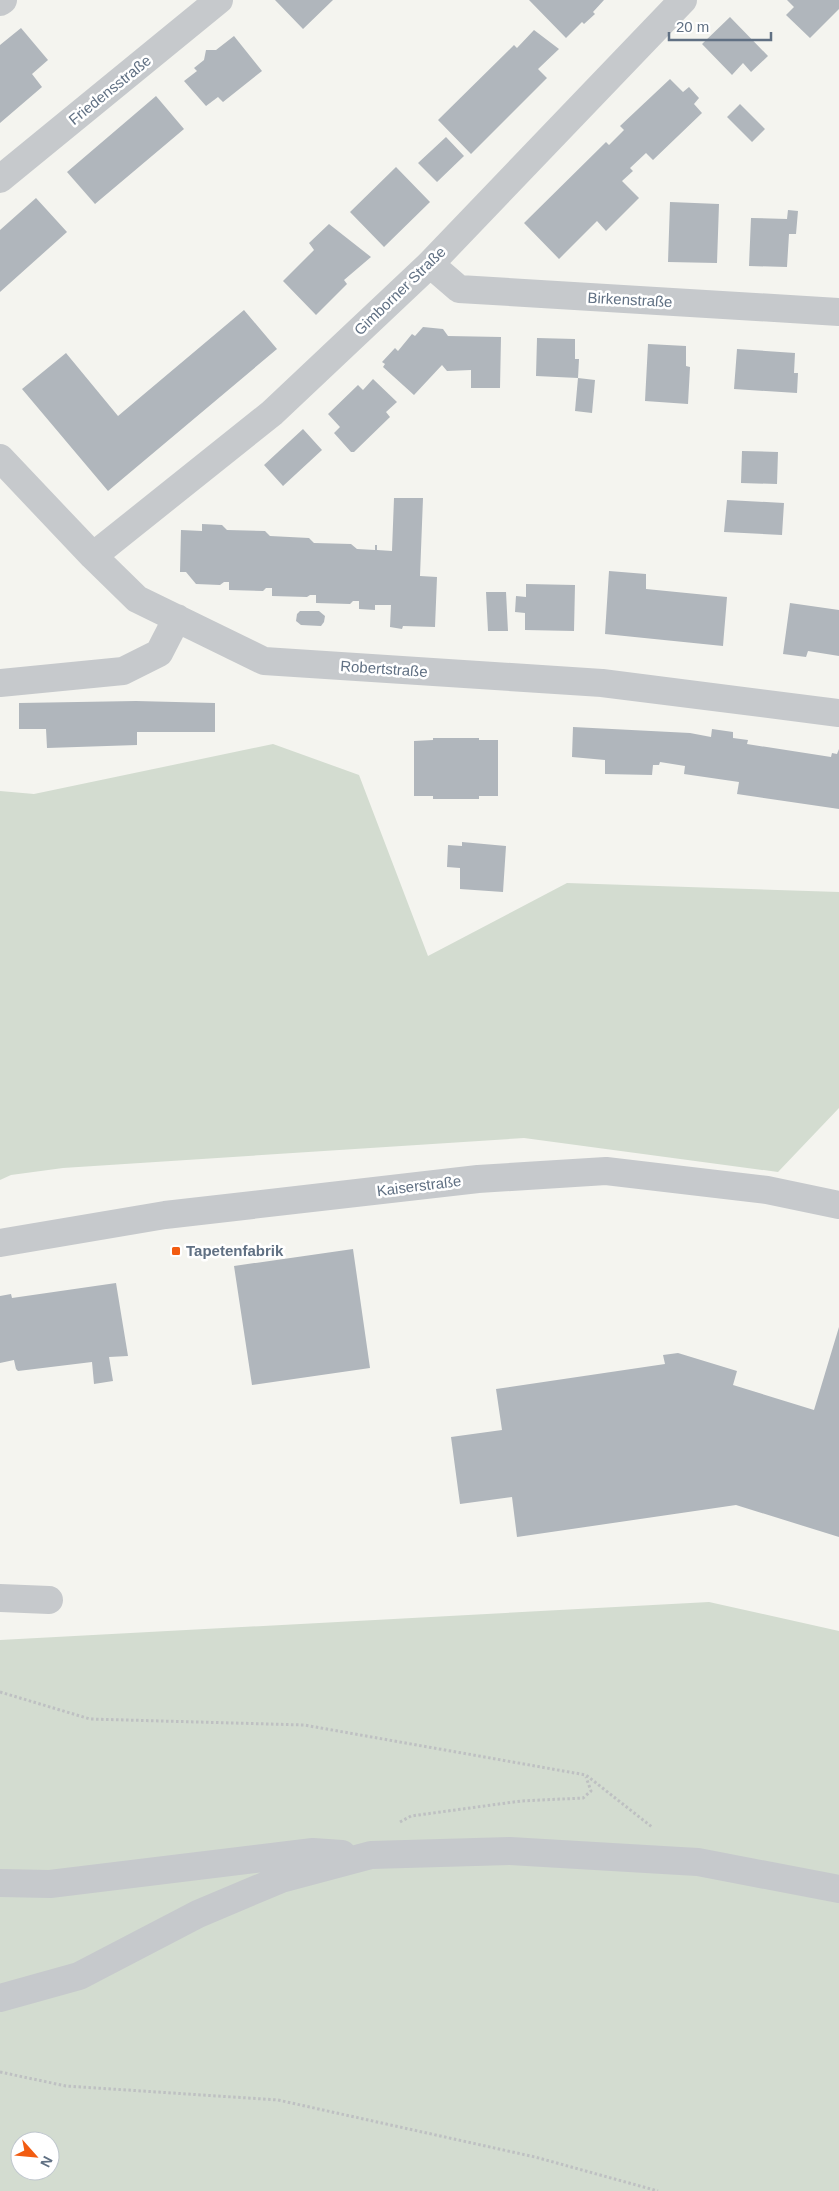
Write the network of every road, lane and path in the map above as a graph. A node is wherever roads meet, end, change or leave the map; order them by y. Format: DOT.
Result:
graph roads {
  1 [pos="219,0"];
  2 [pos="683,0"];
  3 [pos="0,180"];
  4 [pos="430,264"];
  5 [pos="839,312"];
  6 [pos="0,458"];
  7 [pos="93,556"];
  8 [pos="177,618"];
  9 [pos="0,683"];
  10 [pos="839,712"];
  11 [pos="839,1205"];
  12 [pos="0,1243"];
  13 [pos="0,1598"];
  14 [pos="49,1600"];
  15 [pos="0,1692"];
  16 [pos="586,1776"];
  17 [pos="394,1825"];
  18 [pos="653,1828"];
  19 [pos="371,1855"];
  20 [pos="0,1883"];
  21 [pos="839,1889"];
  22 [pos="0,1998"];
  23 [pos="0,2072"];
  24 [pos="658,2191"];
  1 -- 3 [label="street, Friedensstraße"];
  2 -- 4 [label="street, Gimborner Straße"];
  4 -- 5 [label="street, Birkenstraße"];
  4 -- 7 [label="street, Gimborner Straße"];
  6 -- 7 [label="street, Robertstraße"];
  7 -- 8 [label="street, Robertstraße"];
  8 -- 9 [label="street"];
  8 -- 10 [label="street, Robertstraße"];
  11 -- 12 [label="street, Kaiserstraße"];
  13 -- 14 [label="street"];
  15 -- 16 [label="path"];
  16 -- 17 [label="path"];
  16 -- 18 [label="path"];
  19 -- 20 [label="street"];
  19 -- 21 [label="street"];
  19 -- 22 [label="street"];
  23 -- 24 [label="path"];
}
